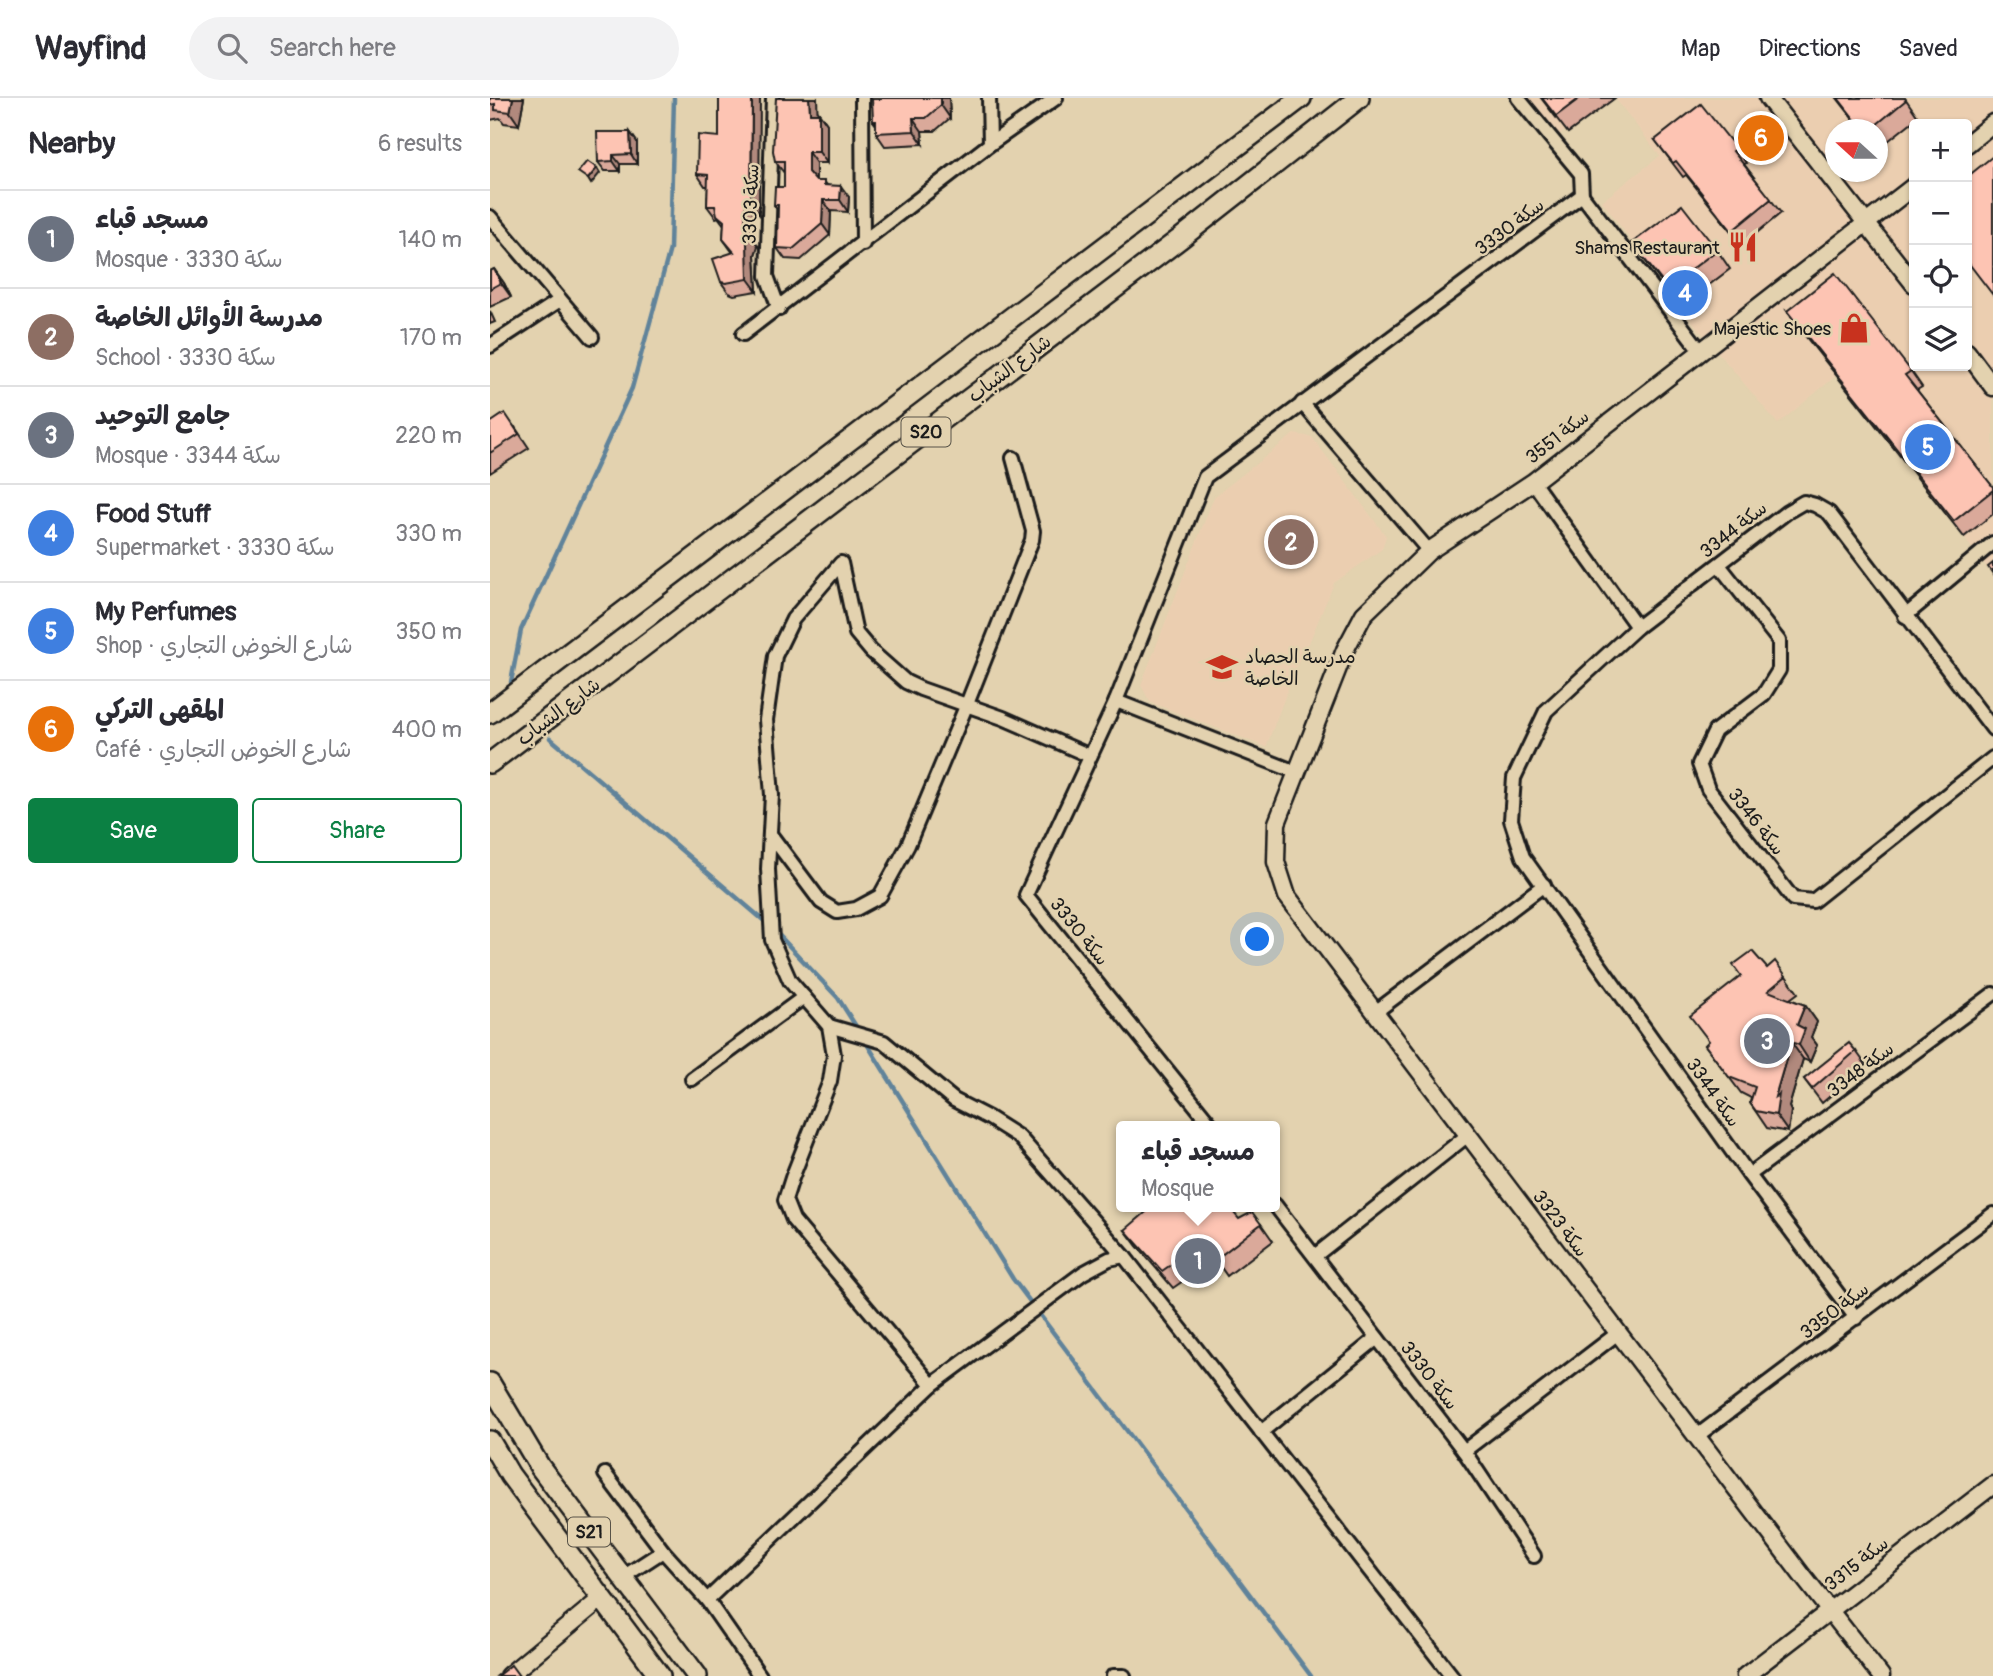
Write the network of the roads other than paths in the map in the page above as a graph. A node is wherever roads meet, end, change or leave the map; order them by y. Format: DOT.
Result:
graph roads {
  1 [pos="773,98"];
  2 [pos="862,98"];
  3 [pos="989,98"];
  4 [pos="1056,98"];
  5 [pos="1301,98"];
  6 [pos="1359,98"];
  7 [pos="1518,98"];
  8 [pos="1768,98"];
  9 [pos="1993,123"];
  10 [pos="1972,140"];
  11 [pos="990,144"];
  12 [pos="1909,190"];
  13 [pos="1582,195"];
  14 [pos="490,217"];
  15 [pos="1867,223"];
  16 [pos="863,244"];
  17 [pos="1909,278"];
  18 [pos="560,300"];
  19 [pos="779,309"];
  20 [pos="743,334"];
  21 [pos="592,337"];
  22 [pos="490,346"];
  23 [pos="1700,350"];
  24 [pos="1972,357"];
  25 [pos="1990,377"];
  26 [pos="1302,403"];
  27 [pos="1013,458"];
  28 [pos="1533,482"];
  29 [pos="1993,543"];
  30 [pos="1429,551"];
  31 [pos="1718,565"];
  32 [pos="1905,615"];
  33 [pos="1637,627"];
  34 [pos="1115,701"];
  35 [pos="967,704"];
  36 [pos="490,713"];
  37 [pos="1993,729"];
  38 [pos="1090,756"];
  39 [pos="1993,758"];
  40 [pos="490,763"];
  41 [pos="1296,772"];
  42 [pos="770,834"];
  43 [pos="1544,885"];
  44 [pos="1993,994"];
  45 [pos="804,997"];
  46 [pos="1374,1013"];
  47 [pos="829,1026"];
  48 [pos="692,1079"];
  49 [pos="1208,1121"];
  50 [pos="1468,1135"];
  51 [pos="1749,1175"];
  52 [pos="1280,1211"];
  53 [pos="1993,1214"];
  54 [pos="1315,1255"];
  55 [pos="1124,1256"];
  56 [pos="1856,1318"];
  57 [pos="1618,1333"];
  58 [pos="1377,1338"];
  59 [pos="490,1382"];
  60 [pos="932,1385"];
  61 [pos="1261,1432"];
  62 [pos="1697,1436"];
  63 [pos="490,1441"];
  64 [pos="1464,1451"];
  65 [pos="605,1474"];
  66 [pos="1990,1493"];
  67 [pos="663,1551"];
  68 [pos="1534,1556"];
  69 [pos="623,1577"];
  70 [pos="601,1598"];
  71 [pos="707,1600"];
  72 [pos="1830,1610"];
  73 [pos="508,1676"];
  74 [pos="660,1676"];
  75 [pos="697,1676"];
  76 [pos="760,1676"];
  77 [pos="1113,1676"];
  78 [pos="1124,1676"];
  79 [pos="1452,1676"];
  80 [pos="1745,1676"];
  81 [pos="1881,1676"];
  1 -- 19 [label="street, سكة 3303"];
  2 -- 16 [label="street"];
  3 -- 11 [label="street"];
  4 -- 11 [label="street"];
  5 -- 36 [label="main road, شارع الشباب / S20"];
  6 -- 40 [label="main road, شارع الشباب / S20"];
  7 -- 13 [label="street"];
  8 -- 15 [label="street"];
  9 -- 10 [label="street"];
  11 -- 16 [label="street"];
  12 -- 15 [label="street, سكة 3551"];
  13 -- 23 [label="street"];
  13 -- 26 [label="street, سكة 3330"];
  14 -- 18 [label="street"];
  15 -- 17 [label="street"];
  15 -- 23 [label="street, سكة 3551"];
  16 -- 19 [label="street"];
  18 -- 21 [label="street"];
  18 -- 22 [label="street"];
  19 -- 20 [label="street"];
  23 -- 28 [label="street, سكة 3551"];
  24 -- 25 [label="street"];
  26 -- 30 [label="street"];
  26 -- 34 [label="street, سكة 3330"];
  27 -- 35 [label="street"];
  28 -- 30 [label="street, سكة 3551"];
  28 -- 33 [label="street"];
  29 -- 32 [label="street"];
  30 -- 41 [label="street, سكة 3551"];
  31 -- 32 [label="street, سكة 3344"];
  31 -- 33 [label="street, سكة 3344"];
  31 -- 39 [label="street, سكة 3346"];
  32 -- 37 [label="street"];
  33 -- 43 [label="street, سكة 3344"];
  34 -- 38 [label="street, سكة 3330"];
  34 -- 41 [label="street"];
  35 -- 38 [label="street"];
  35 -- 42 [label="street"];
  35 -- 42 [label="street"];
  38 -- 49 [label="street, سكة 3330"];
  41 -- 46 [label="street, سكة 3323"];
  42 -- 45 [label="street"];
  43 -- 46 [label="street"];
  43 -- 51 [label="street, سكة 3344"];
  44 -- 51 [label="street, سكة 3348"];
  45 -- 47 [label="street"];
  45 -- 48 [label="street"];
  46 -- 50 [label="street, سكة 3323"];
  47 -- 55 [label="street"];
  47 -- 60 [label="street"];
  50 -- 54 [label="street"];
  50 -- 57 [label="street, سكة 3323"];
  51 -- 56 [label="street, سكة 3344"];
  52 -- 54 [label="street, سكة 3330"];
  53 -- 56 [label="street, سكة 3350"];
  54 -- 58 [label="street, سكة 3330"];
  55 -- 60 [label="street"];
  55 -- 61 [label="street"];
  56 -- 62 [label="street, سكة 3350"];
  57 -- 62 [label="street, سكة 3323"];
  57 -- 64 [label="street"];
  58 -- 61 [label="street"];
  58 -- 64 [label="street, سكة 3330"];
  59 -- 69 [label="main road, S21"];
  60 -- 71 [label="street"];
  61 -- 79 [label="street"];
  62 -- 72 [label="street, سكة 3323"];
  63 -- 70 [label="main road, S21"];
  64 -- 68 [label="street, سكة 3330"];
  65 -- 67 [label="street"];
  66 -- 72 [label="street, سكة 3315"];
  67 -- 69 [label="street"];
  67 -- 71 [label="street"];
  69 -- 75 [label="main road, S21"];
  70 -- 73 [label="street"];
  70 -- 74 [label="main road, S21"];
  71 -- 76 [label="street"];
  72 -- 80 [label="street, سكة 3315"];
  72 -- 81 [label="street, سكة 3323"];
  77 -- 78 [label="street"];
}
